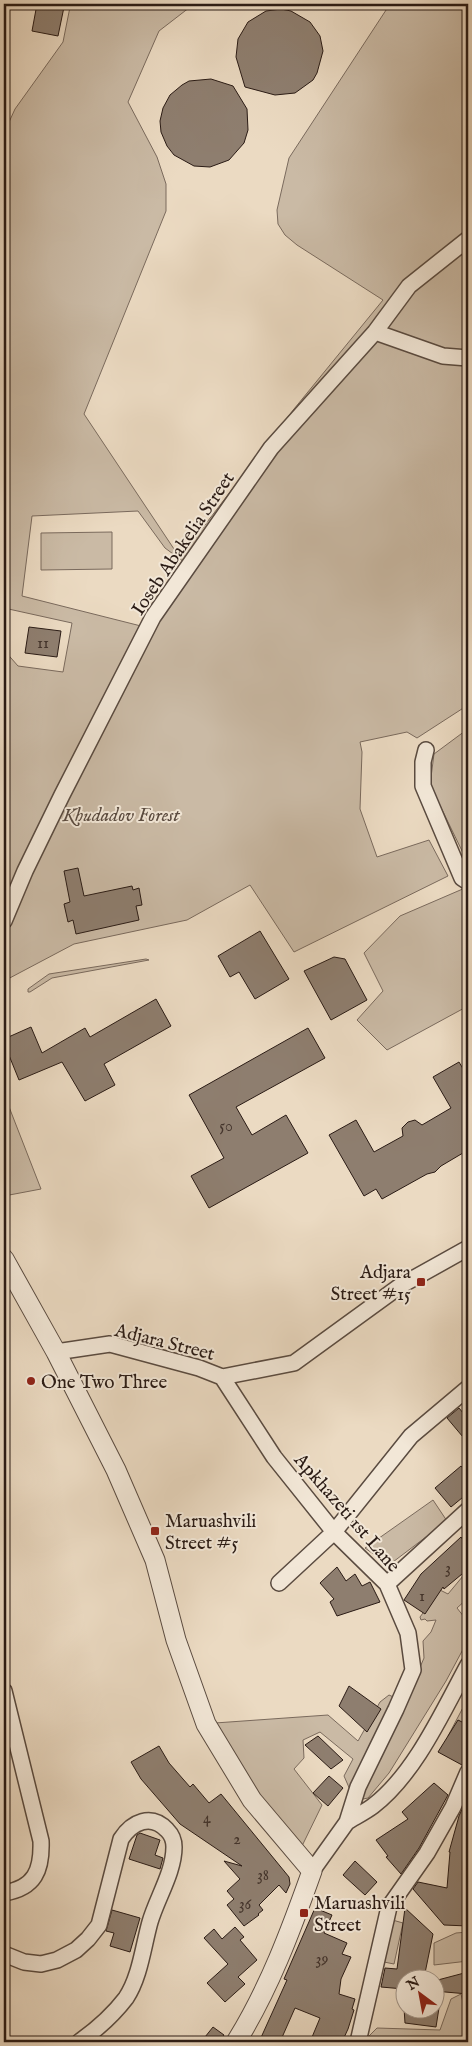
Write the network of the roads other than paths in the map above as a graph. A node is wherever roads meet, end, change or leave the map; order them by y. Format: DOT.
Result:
graph roads {
  1 [pos="468,239"];
  2 [pos="375,332"];
  3 [pos="468,358"];
  4 [pos="426,750"];
  5 [pos="468,882"];
  6 [pos="4,921"];
  7 [pos="468,1248"];
  8 [pos="4,1259"];
  9 [pos="56,1352"];
  10 [pos="222,1377"];
  11 [pos="468,1388"];
  12 [pos="468,1510"];
  13 [pos="334,1532"];
  14 [pos="279,1583"];
  15 [pos="387,1584"];
  16 [pos="468,1666"];
  17 [pos="4,1692"];
  18 [pos="468,1772"];
  19 [pos="347,1822"];
  20 [pos="312,1871"];
  21 [pos="4,1893"];
  22 [pos="4,1954"];
  23 [pos="79,2042"];
  24 [pos="236,2042"];
  25 [pos="358,2042"];
  1 -- 2 [label="street, Ioseb Abakelia Street"];
  2 -- 3 [label="street"];
  2 -- 6 [label="street, Ioseb Abakelia Street"];
  4 -- 5 [label="street"];
  7 -- 10 [label="street, Adjara Street"];
  8 -- 9 [label="street"];
  9 -- 10 [label="street, Adjara Street"];
  9 -- 20 [label="street"];
  10 -- 13 [label="street, Apkhazeti 1st Lane"];
  11 -- 13 [label="street"];
  12 -- 15 [label="street"];
  13 -- 14 [label="street"];
  13 -- 15 [label="street, Apkhazeti 1st Lane"];
  15 -- 19 [label="street, Apkhazeti 1st Lane"];
  16 -- 19 [label="street"];
  17 -- 21 [label="street"];
  18 -- 25 [label="street"];
  19 -- 20 [label="street"];
  20 -- 24 [label="street"];
  22 -- 23 [label="street"];
}
